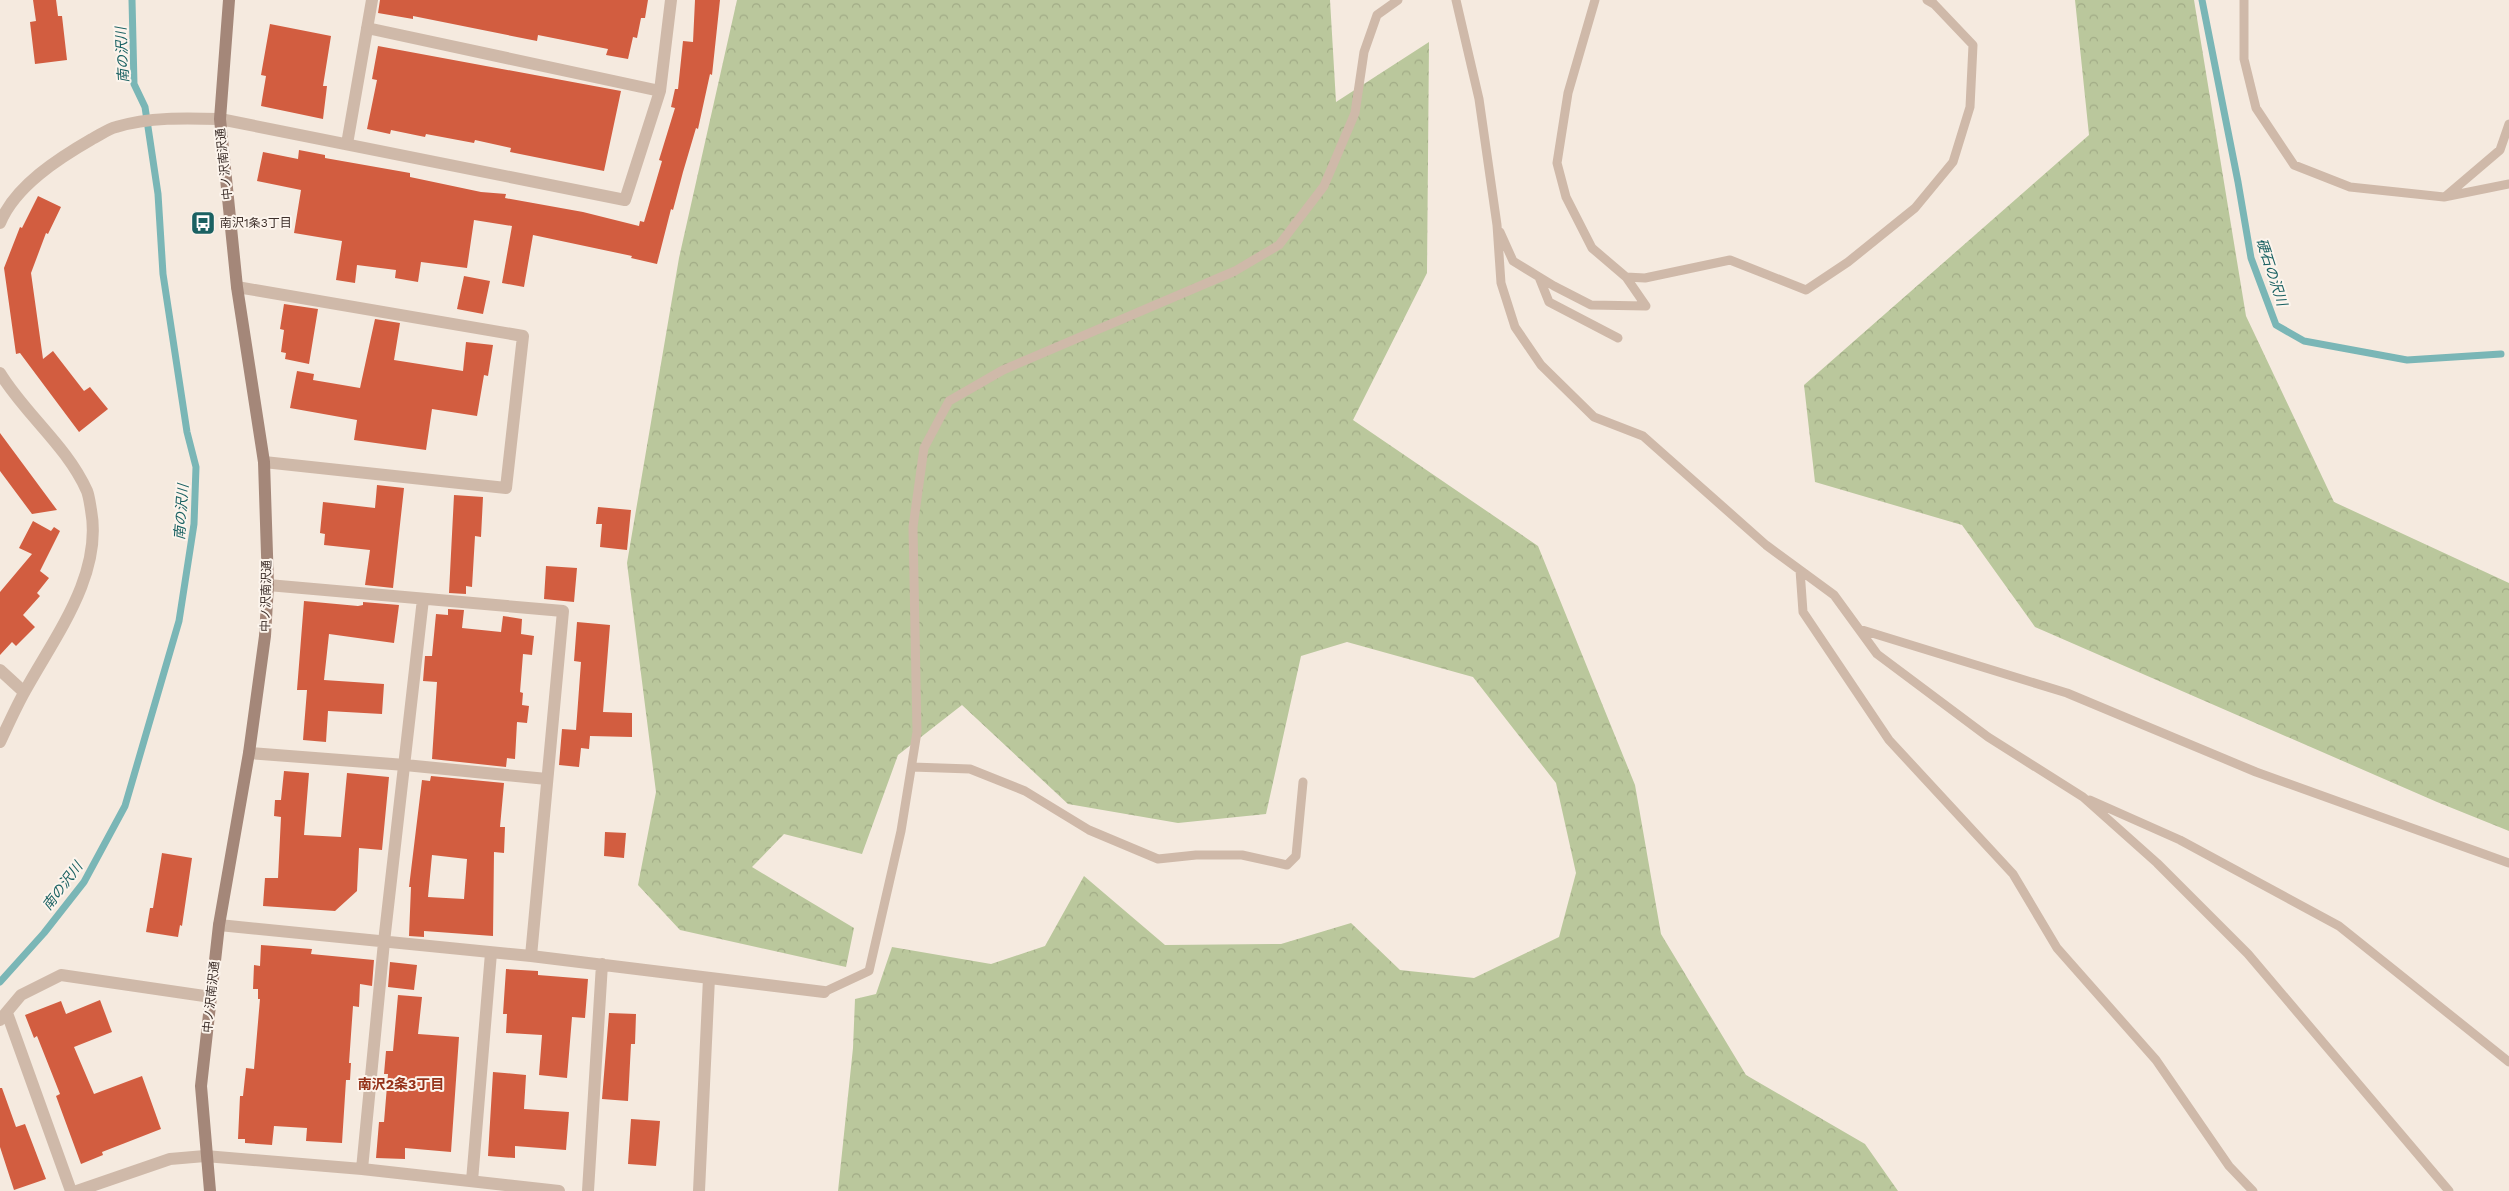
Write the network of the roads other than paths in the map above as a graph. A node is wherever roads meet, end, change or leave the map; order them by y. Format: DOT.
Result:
graph roads {
  1 [pos="229,0"];
  2 [pos="372,0"];
  3 [pos="671,0"];
  4 [pos="1398,0"];
  5 [pos="1456,0"];
  6 [pos="1595,0"];
  7 [pos="1927,0"];
  8 [pos="2244,0"];
  9 [pos="367,28"];
  10 [pos="660,91"];
  11 [pos="220,119"];
  12 [pos="2509,124"];
  13 [pos="347,144"];
  14 [pos="2509,184"];
  15 [pos="2444,197"];
  16 [pos="0,223"];
  17 [pos="1497,225"];
  18 [pos="1539,277"];
  19 [pos="1626,277"];
  20 [pos="237,287"];
  21 [pos="1618,338"];
  22 [pos="0,372"];
  23 [pos="264,462"];
  24 [pos="1800,570"];
  25 [pos="268,585"];
  26 [pos="423,599"];
  27 [pos="1858,629"];
  28 [pos="0,670"];
  29 [pos="24,692"];
  30 [pos="0,742"];
  31 [pos="249,753"];
  32 [pos="405,765"];
  33 [pos="912,767"];
  34 [pos="547,779"];
  35 [pos="1303,782"];
  36 [pos="2083,797"];
  37 [pos="2509,863"];
  38 [pos="219,925"];
  39 [pos="384,942"];
  40 [pos="491,953"];
  41 [pos="531,956"];
  42 [pos="602,964"];
  43 [pos="709,978"];
  44 [pos="824,992"];
  45 [pos="211,997"];
  46 [pos="3,1016"];
  47 [pos="2509,1062"];
  48 [pos="205,1156"];
  49 [pos="362,1169"];
  50 [pos="472,1181"];
  51 [pos="71,1191"];
  52 [pos="77,1191"];
  53 [pos="210,1191"];
  54 [pos="559,1191"];
  55 [pos="588,1191"];
  56 [pos="699,1191"];
  57 [pos="2252,1191"];
  58 [pos="2449,1191"];
  1 -- 11 [label="street, 中ノ沢南沢通"];
  2 -- 9 [label="street"];
  3 -- 10 [label="street"];
  4 -- 33 [label="lane"];
  5 -- 17 [label="lane"];
  6 -- 19 [label="lane"];
  7 -- 19 [label="lane"];
  8 -- 15 [label="lane"];
  9 -- 10 [label="street"];
  9 -- 13 [label="street"];
  10 -- 13 [label="street"];
  11 -- 13 [label="street"];
  11 -- 16 [label="street"];
  11 -- 20 [label="street, 中ノ沢南沢通"];
  12 -- 15 [label="lane"];
  14 -- 15 [label="lane"];
  17 -- 18 [label="lane"];
  17 -- 24 [label="lane"];
  18 -- 19 [label="lane"];
  18 -- 21 [label="lane"];
  20 -- 23 [label="street, 中ノ沢南沢通"];
  20 -- 23 [label="street"];
  22 -- 29 [label="street"];
  23 -- 25 [label="street, 中ノ沢南沢通"];
  24 -- 27 [label="lane"];
  24 -- 57 [label="lane"];
  25 -- 26 [label="street"];
  25 -- 31 [label="street, 中ノ沢南沢通"];
  26 -- 32 [label="street"];
  26 -- 34 [label="street"];
  27 -- 36 [label="lane"];
  27 -- 37 [label="lane"];
  28 -- 29 [label="street"];
  29 -- 30 [label="street"];
  31 -- 32 [label="street"];
  31 -- 38 [label="street, 中ノ沢南沢通"];
  32 -- 34 [label="street"];
  32 -- 39 [label="street"];
  33 -- 35 [label="lane"];
  33 -- 44 [label="lane"];
  34 -- 41 [label="street"];
  36 -- 47 [label="lane"];
  36 -- 58 [label="lane"];
  38 -- 39 [label="street"];
  38 -- 45 [label="street, 中ノ沢南沢通"];
  39 -- 40 [label="street"];
  39 -- 49 [label="street"];
  40 -- 41 [label="street"];
  40 -- 50 [label="street"];
  41 -- 42 [label="street"];
  42 -- 43 [label="street"];
  42 -- 55 [label="street"];
  43 -- 44 [label="street"];
  43 -- 56 [label="street"];
  45 -- 46 [label="street"];
  45 -- 48 [label="street, 中ノ沢南沢通"];
  46 -- 51 [label="street"];
  48 -- 49 [label="street"];
  48 -- 52 [label="street"];
  48 -- 53 [label="street, 中ノ沢南沢通"];
  49 -- 50 [label="street"];
  50 -- 54 [label="street"];
}
